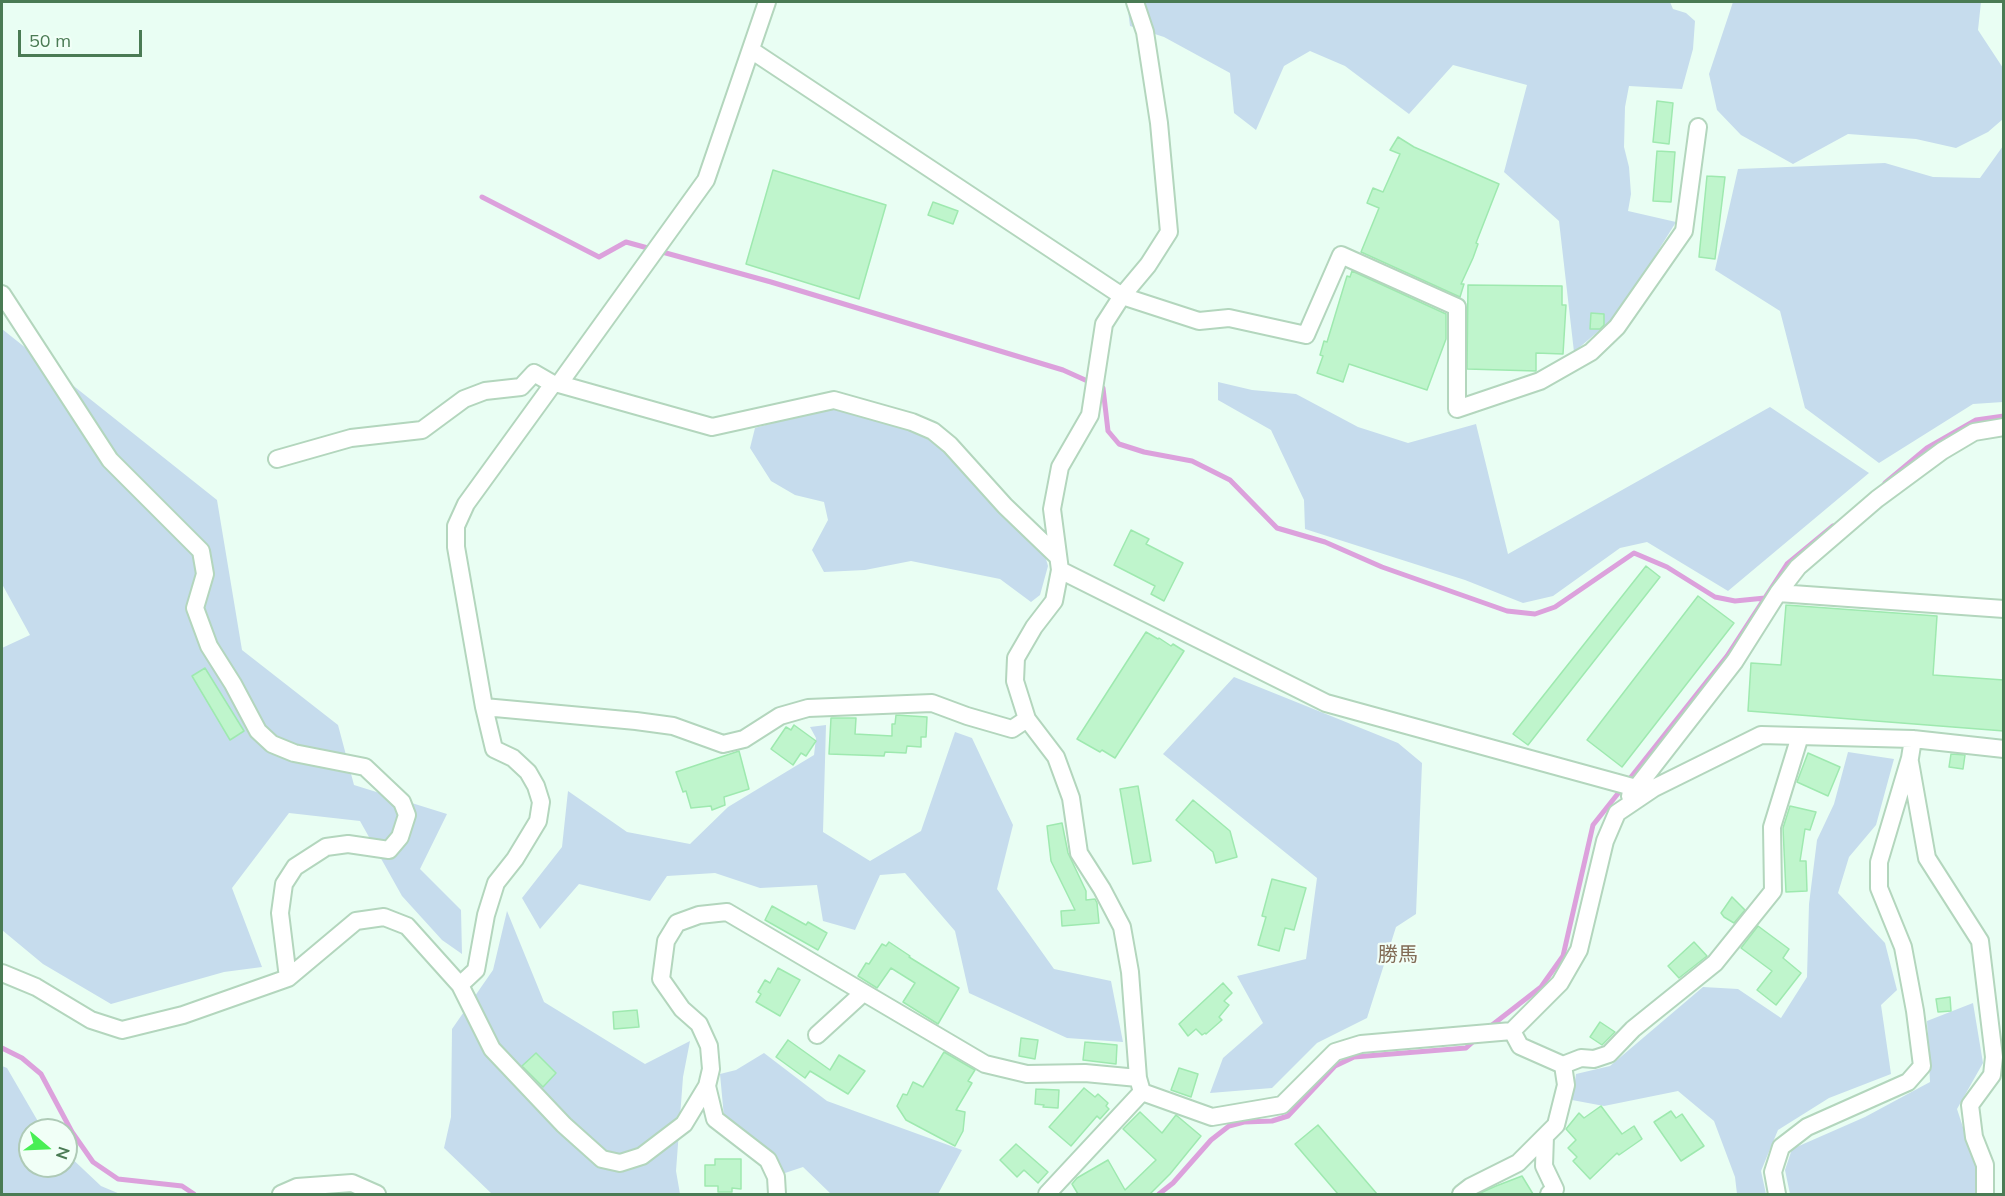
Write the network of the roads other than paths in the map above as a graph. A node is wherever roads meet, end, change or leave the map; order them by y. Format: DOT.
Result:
graph roads {
  1 [pos="767,2"];
  2 [pos="1135,2"];
  3 [pos="751,50"];
  4 [pos="1698,127"];
  5 [pos="2,294"];
  6 [pos="1122,296"];
  7 [pos="556,384"];
  8 [pos="2004,427"];
  9 [pos="277,459"];
  10 [pos="1058,562"];
  11 [pos="1778,593"];
  12 [pos="2004,609"];
  13 [pos="484,707"];
  14 [pos="1027,719"];
  15 [pos="1800,736"];
  16 [pos="1912,739"];
  17 [pos="2004,748"];
  18 [pos="1910,758"];
  19 [pos="1636,788"];
  20 [pos="1617,813"];
  21 [pos="2,973"];
  22 [pos="288,978"];
  23 [pos="460,985"];
  24 [pos="863,993"];
  25 [pos="1512,1030"];
  26 [pos="817,1035"];
  27 [pos="1563,1065"];
  28 [pos="1140,1085"];
  29 [pos="707,1086"];
  30 [pos="1545,1136"];
  31 [pos="1052,1192"];
  32 [pos="281,1194"];
  33 [pos="377,1194"];
  34 [pos="777,1194"];
  35 [pos="1461,1194"];
  36 [pos="1549,1194"];
  37 [pos="1777,1194"];
  38 [pos="1985,1194"];
  1 -- 3 [label="street"];
  2 -- 6 [label="street"];
  3 -- 6 [label="street"];
  3 -- 7 [label="street"];
  4 -- 6 [label="street"];
  5 -- 22 [label="street"];
  6 -- 10 [label="street"];
  7 -- 9 [label="street"];
  7 -- 10 [label="street"];
  7 -- 13 [label="street"];
  8 -- 11 [label="street"];
  10 -- 14 [label="street"];
  10 -- 19 [label="street"];
  11 -- 12 [label="street"];
  11 -- 19 [label="street"];
  13 -- 14 [label="street"];
  13 -- 23 [label="street"];
  14 -- 28 [label="street"];
  15 -- 16 [label="street"];
  15 -- 20 [label="street"];
  15 -- 27 [label="street"];
  16 -- 17 [label="street"];
  16 -- 18 [label="street"];
  18 -- 37 [label="street"];
  18 -- 38 [label="street"];
  19 -- 20 [label="street"];
  20 -- 25 [label="street"];
  21 -- 22 [label="street"];
  22 -- 23 [label="street"];
  23 -- 29 [label="street"];
  24 -- 26 [label="street"];
  24 -- 28 [label="street"];
  24 -- 29 [label="street"];
  25 -- 27 [label="street"];
  25 -- 28 [label="street"];
  27 -- 30 [label="street"];
  28 -- 31 [label="street"];
  29 -- 34 [label="street"];
  30 -- 35 [label="street"];
  30 -- 36 [label="street"];
  32 -- 33 [label="street"];
}
